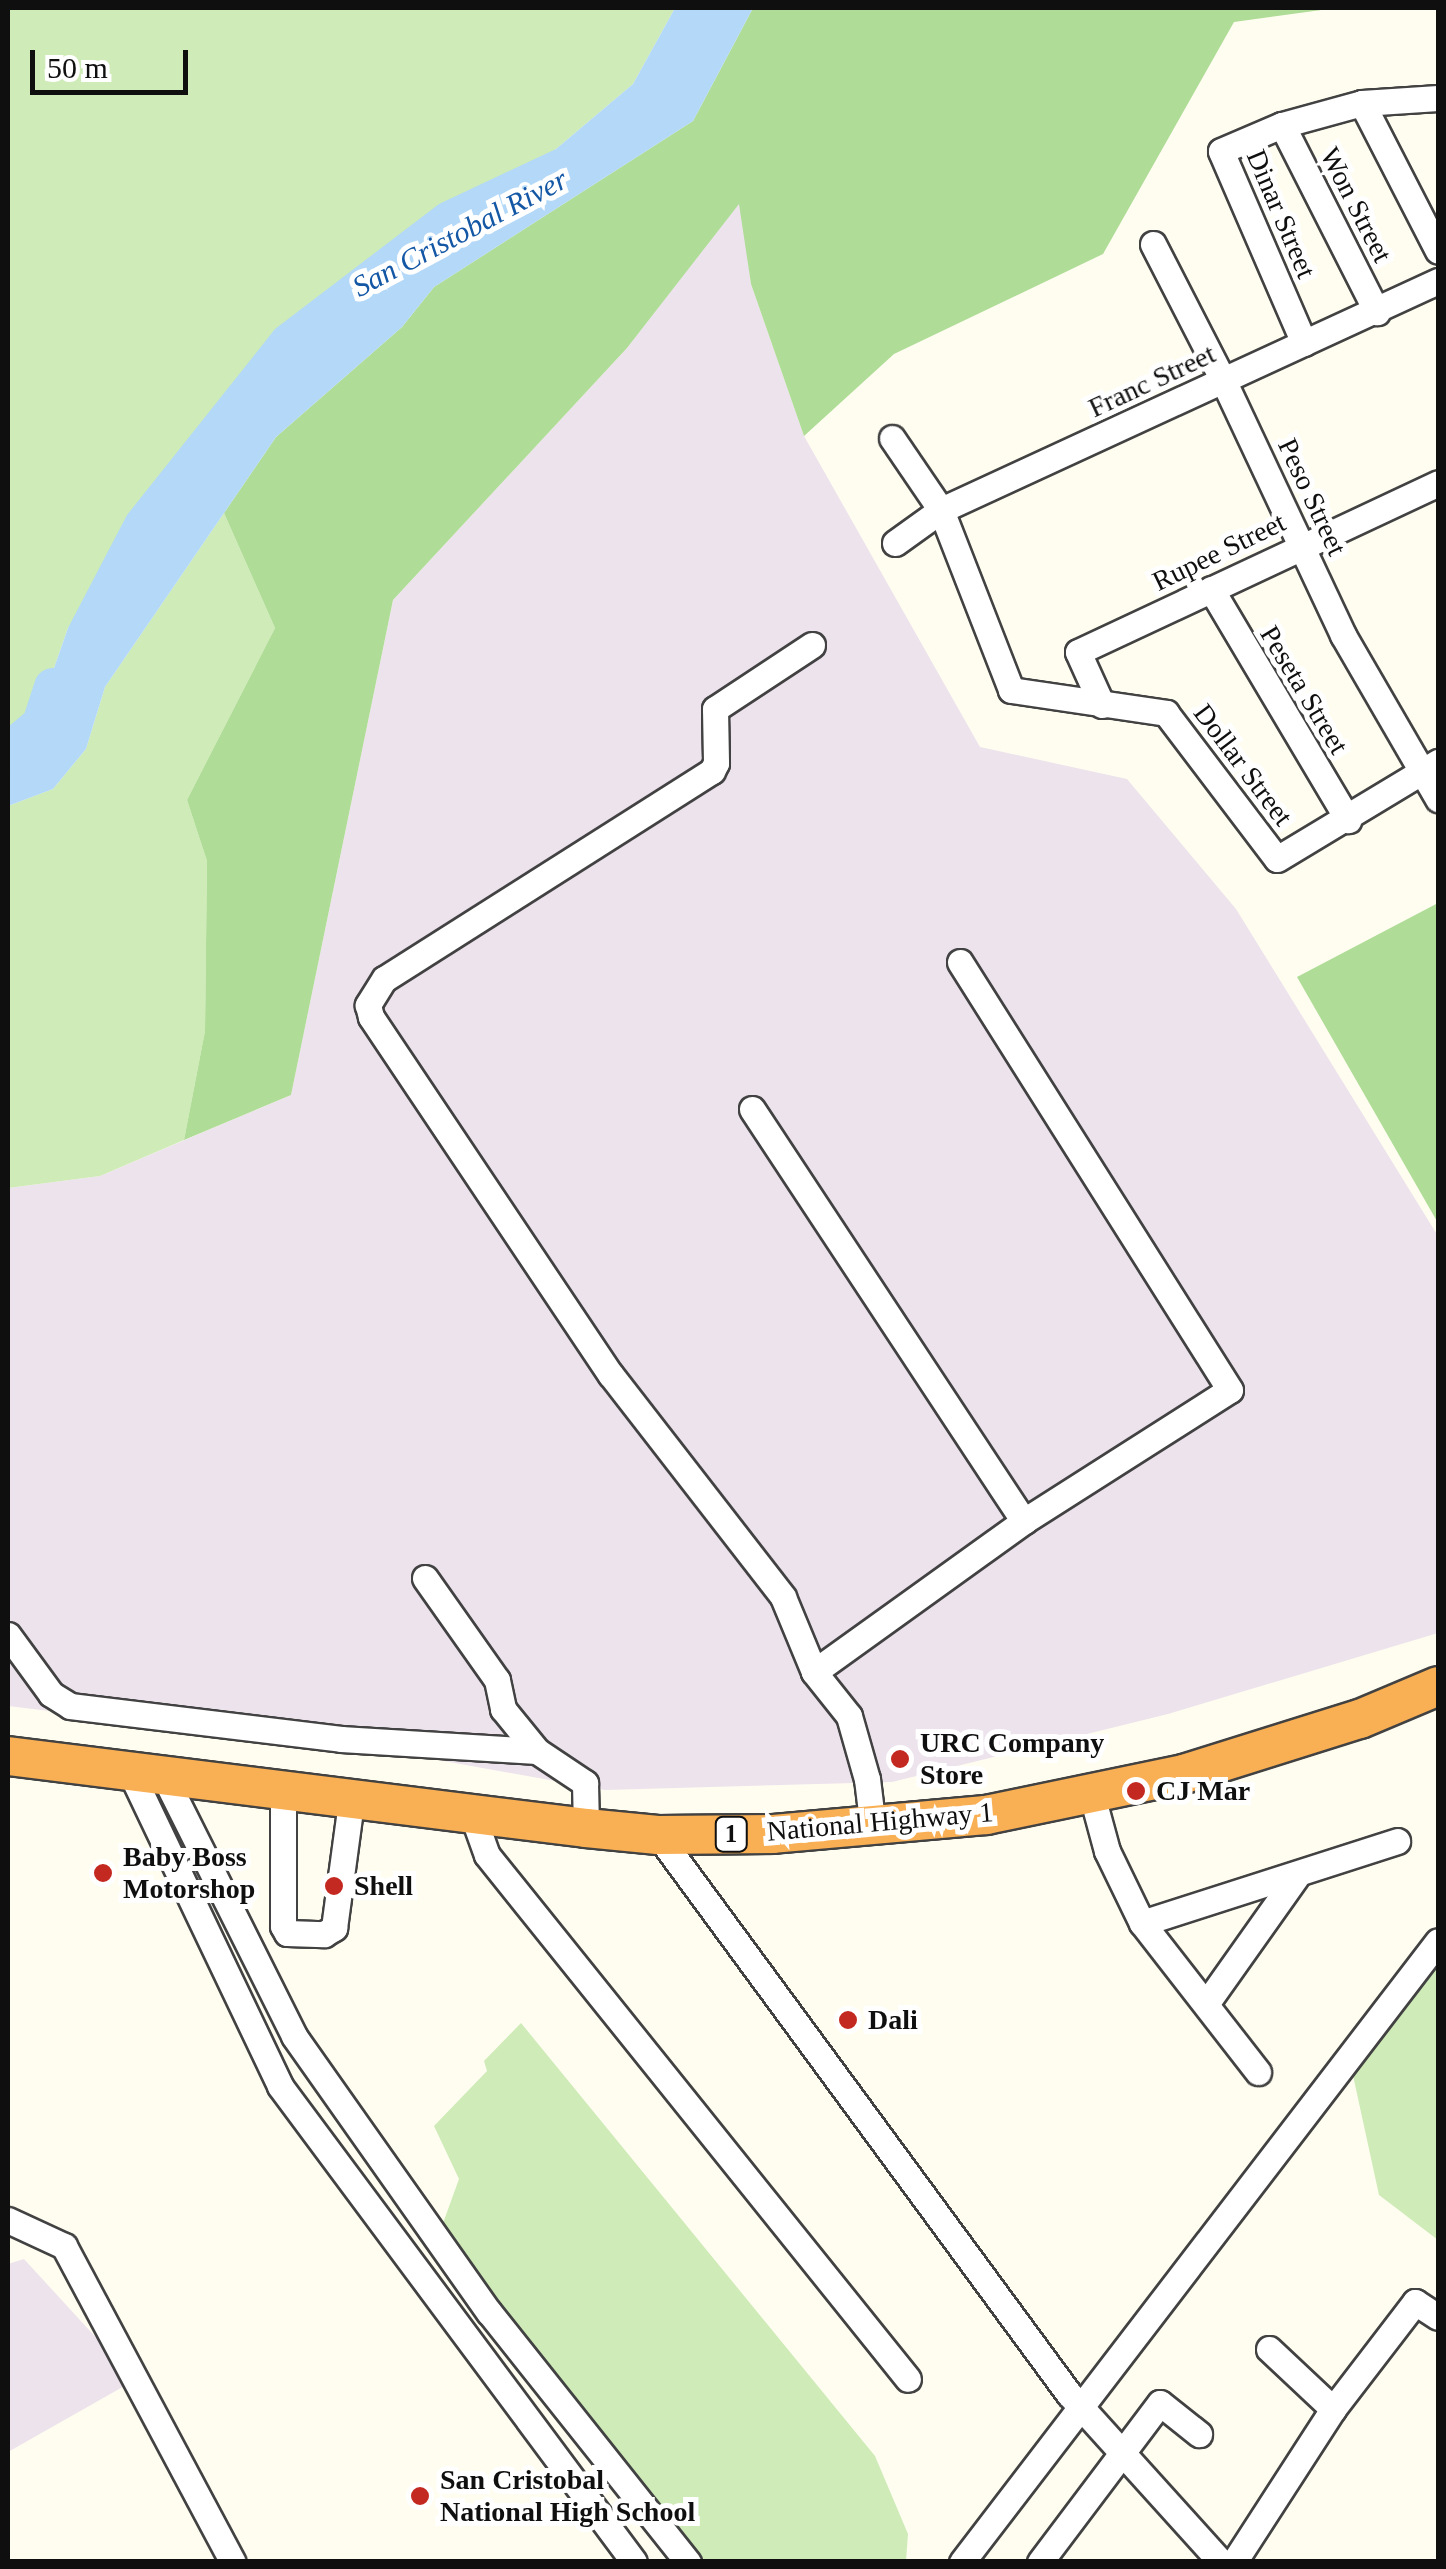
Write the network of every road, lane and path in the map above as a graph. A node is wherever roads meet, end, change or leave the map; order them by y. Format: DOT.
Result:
graph roads {
  1 [pos="1438,99"];
  2 [pos="1362,104"];
  3 [pos="1282,125"];
  4 [pos="1153,244"];
  5 [pos="1438,251"];
  6 [pos="1438,281"];
  7 [pos="1377,312"];
  8 [pos="1304,343"];
  9 [pos="1224,382"];
  10 [pos="892,438"];
  11 [pos="1438,482"];
  12 [pos="941,510"];
  13 [pos="895,543"];
  14 [pos="1302,545"];
  15 [pos="1211,589"];
  16 [pos="812,645"];
  17 [pos="1102,705"];
  18 [pos="1430,768"];
  19 [pos="1438,799"];
  20 [pos="1348,820"];
  21 [pos="960,962"];
  22 [pos="752,1109"];
  23 [pos="1024,1520"];
  24 [pos="424,1578"];
  25 [pos="8,1635"];
  26 [pos="814,1672"];
  27 [pos="1438,1686"];
  28 [pos="536,1752"];
  29 [pos="8,1756"];
  30 [pos="147,1774"];
  31 [pos="283,1791"];
  32 [pos="1090,1792"];
  33 [pos="351,1802"];
  34 [pos="473,1816"];
  35 [pos="586,1828"];
  36 [pos="874,1828"];
  37 [pos="658,1834"];
  38 [pos="1397,1841"];
  39 [pos="1296,1877"];
  40 [pos="1142,1923"];
  41 [pos="1438,1941"];
  42 [pos="1206,2004"];
  43 [pos="1258,2072"];
  44 [pos="8,2220"];
  45 [pos="1438,2317"];
  46 [pos="1269,2349"];
  47 [pos="908,2378"];
  48 [pos="1081,2406"];
  49 [pos="1333,2408"];
  50 [pos="1199,2434"];
  51 [pos="1122,2454"];
  52 [pos="232,2562"];
  53 [pos="634,2562"];
  54 [pos="688,2562"];
  55 [pos="962,2562"];
  56 [pos="1040,2562"];
  57 [pos="1221,2562"];
  58 [pos="1234,2562"];
  1 -- 2 [label="street, Dinar Street"];
  2 -- 3 [label="street, Dinar Street"];
  2 -- 5 [label="street"];
  3 -- 7 [label="street, Won Street"];
  3 -- 8 [label="street, Dinar Street"];
  4 -- 9 [label="street, Peso Street"];
  6 -- 7 [label="street, Franc Street"];
  7 -- 8 [label="street, Franc Street"];
  8 -- 9 [label="street, Franc Street"];
  9 -- 12 [label="street, Franc Street"];
  9 -- 14 [label="street, Peso Street"];
  10 -- 12 [label="street, Dollar Street"];
  11 -- 14 [label="street, Rupee Street"];
  12 -- 13 [label="street, Franc Street"];
  12 -- 17 [label="street, Dollar Street"];
  14 -- 15 [label="street, Rupee Street"];
  14 -- 18 [label="street, Peso Street"];
  15 -- 17 [label="street, Rupee Street"];
  15 -- 20 [label="street, Peseta Street"];
  16 -- 26 [label="street"];
  17 -- 20 [label="street, Dollar Street"];
  18 -- 19 [label="street, Peso Street"];
  18 -- 20 [label="street, Dollar Street"];
  21 -- 23 [label="street"];
  22 -- 23 [label="street"];
  23 -- 26 [label="street"];
  24 -- 28 [label="street"];
  25 -- 28 [label="street"];
  26 -- 36 [label="street"];
  27 -- 32 [label="highway, National Highway 1 / 1"];
  28 -- 35 [label="street"];
  29 -- 30 [label="highway, National Highway 1 / 1"];
  30 -- 31 [label="highway, National Highway 1 / 1"];
  30 -- 53 [label="street"];
  30 -- 54 [label="street"];
  31 -- 33 [label="highway, National Highway 1 / 1"];
  31 -- 33 [label="street"];
  32 -- 36 [label="highway, National Highway 1 / 1"];
  32 -- 40 [label="street"];
  33 -- 34 [label="highway, National Highway 1 / 1"];
  34 -- 35 [label="highway, National Highway 1 / 1"];
  34 -- 47 [label="street"];
  35 -- 37 [label="highway, National Highway 1 / 1"];
  36 -- 37 [label="highway, National Highway 1 / 1"];
  37 -- 48 [label="street"];
  38 -- 39 [label="street"];
  39 -- 40 [label="street"];
  39 -- 42 [label="street"];
  40 -- 42 [label="street"];
  41 -- 48 [label="street"];
  42 -- 43 [label="street"];
  44 -- 52 [label="street"];
  45 -- 49 [label="street"];
  46 -- 49 [label="street"];
  48 -- 51 [label="street"];
  48 -- 55 [label="street"];
  49 -- 58 [label="street"];
  50 -- 51 [label="street"];
  51 -- 56 [label="street"];
  51 -- 57 [label="street"];
}
